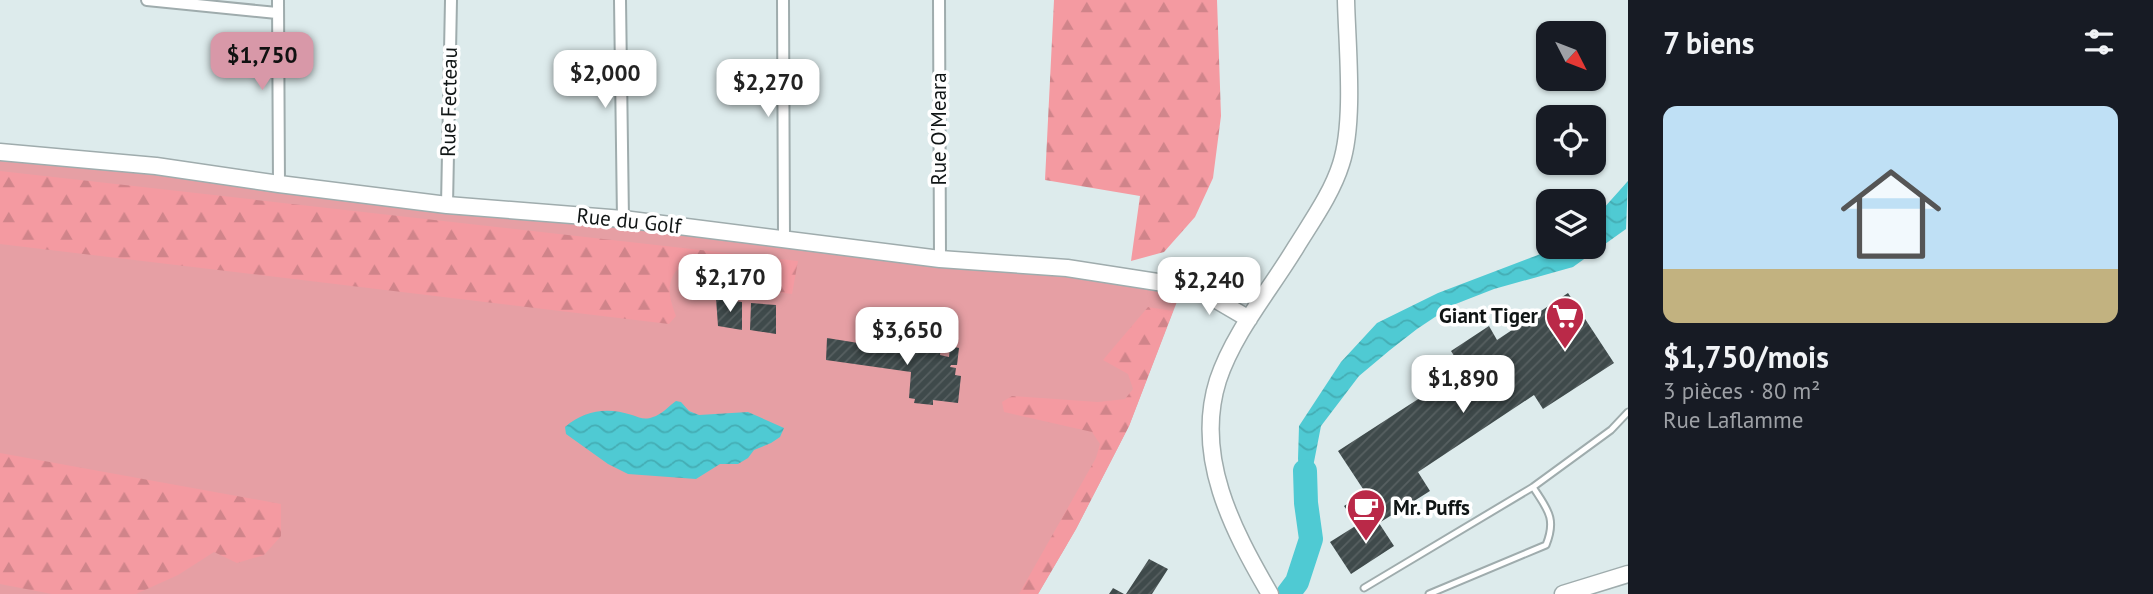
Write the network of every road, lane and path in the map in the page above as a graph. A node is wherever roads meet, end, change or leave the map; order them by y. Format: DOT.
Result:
graph roads {
  1 [pos="147,0"];
  2 [pos="278,0"];
  3 [pos="451,0"];
  4 [pos="620,0"];
  5 [pos="783,0"];
  6 [pos="939,0"];
  7 [pos="1346,0"];
  8 [pos="278,13"];
  9 [pos="0,152"];
  10 [pos="279,184"];
  11 [pos="447,205"];
  12 [pos="623,219"];
  13 [pos="784,238"];
  14 [pos="940,259"];
  15 [pos="1249,319"];
  16 [pos="1628,412"];
  17 [pos="1532,487"];
  18 [pos="1628,574"];
  19 [pos="1364,588"];
  20 [pos="1267,589"];
  21 [pos="1429,594"];
  22 [pos="1563,594"];
  1 -- 8 [label="street"];
  2 -- 8 [label="street"];
  3 -- 11 [label="street, Rue Fecteau"];
  4 -- 12 [label="street"];
  5 -- 13 [label="street"];
  6 -- 14 [label="street, Rue O'Meara"];
  7 -- 15 [label="street"];
  8 -- 10 [label="street"];
  9 -- 10 [label="street, Rue du Golf"];
  10 -- 11 [label="street, Rue du Golf"];
  11 -- 12 [label="street, Rue du Golf"];
  12 -- 13 [label="street, Rue du Golf"];
  13 -- 14 [label="street, Rue du Golf"];
  14 -- 15 [label="street, Rue du Golf"];
  15 -- 20 [label="street"];
  16 -- 17 [label="lane"];
  17 -- 19 [label="lane"];
  17 -- 21 [label="lane"];
  18 -- 22 [label="street"];
}
